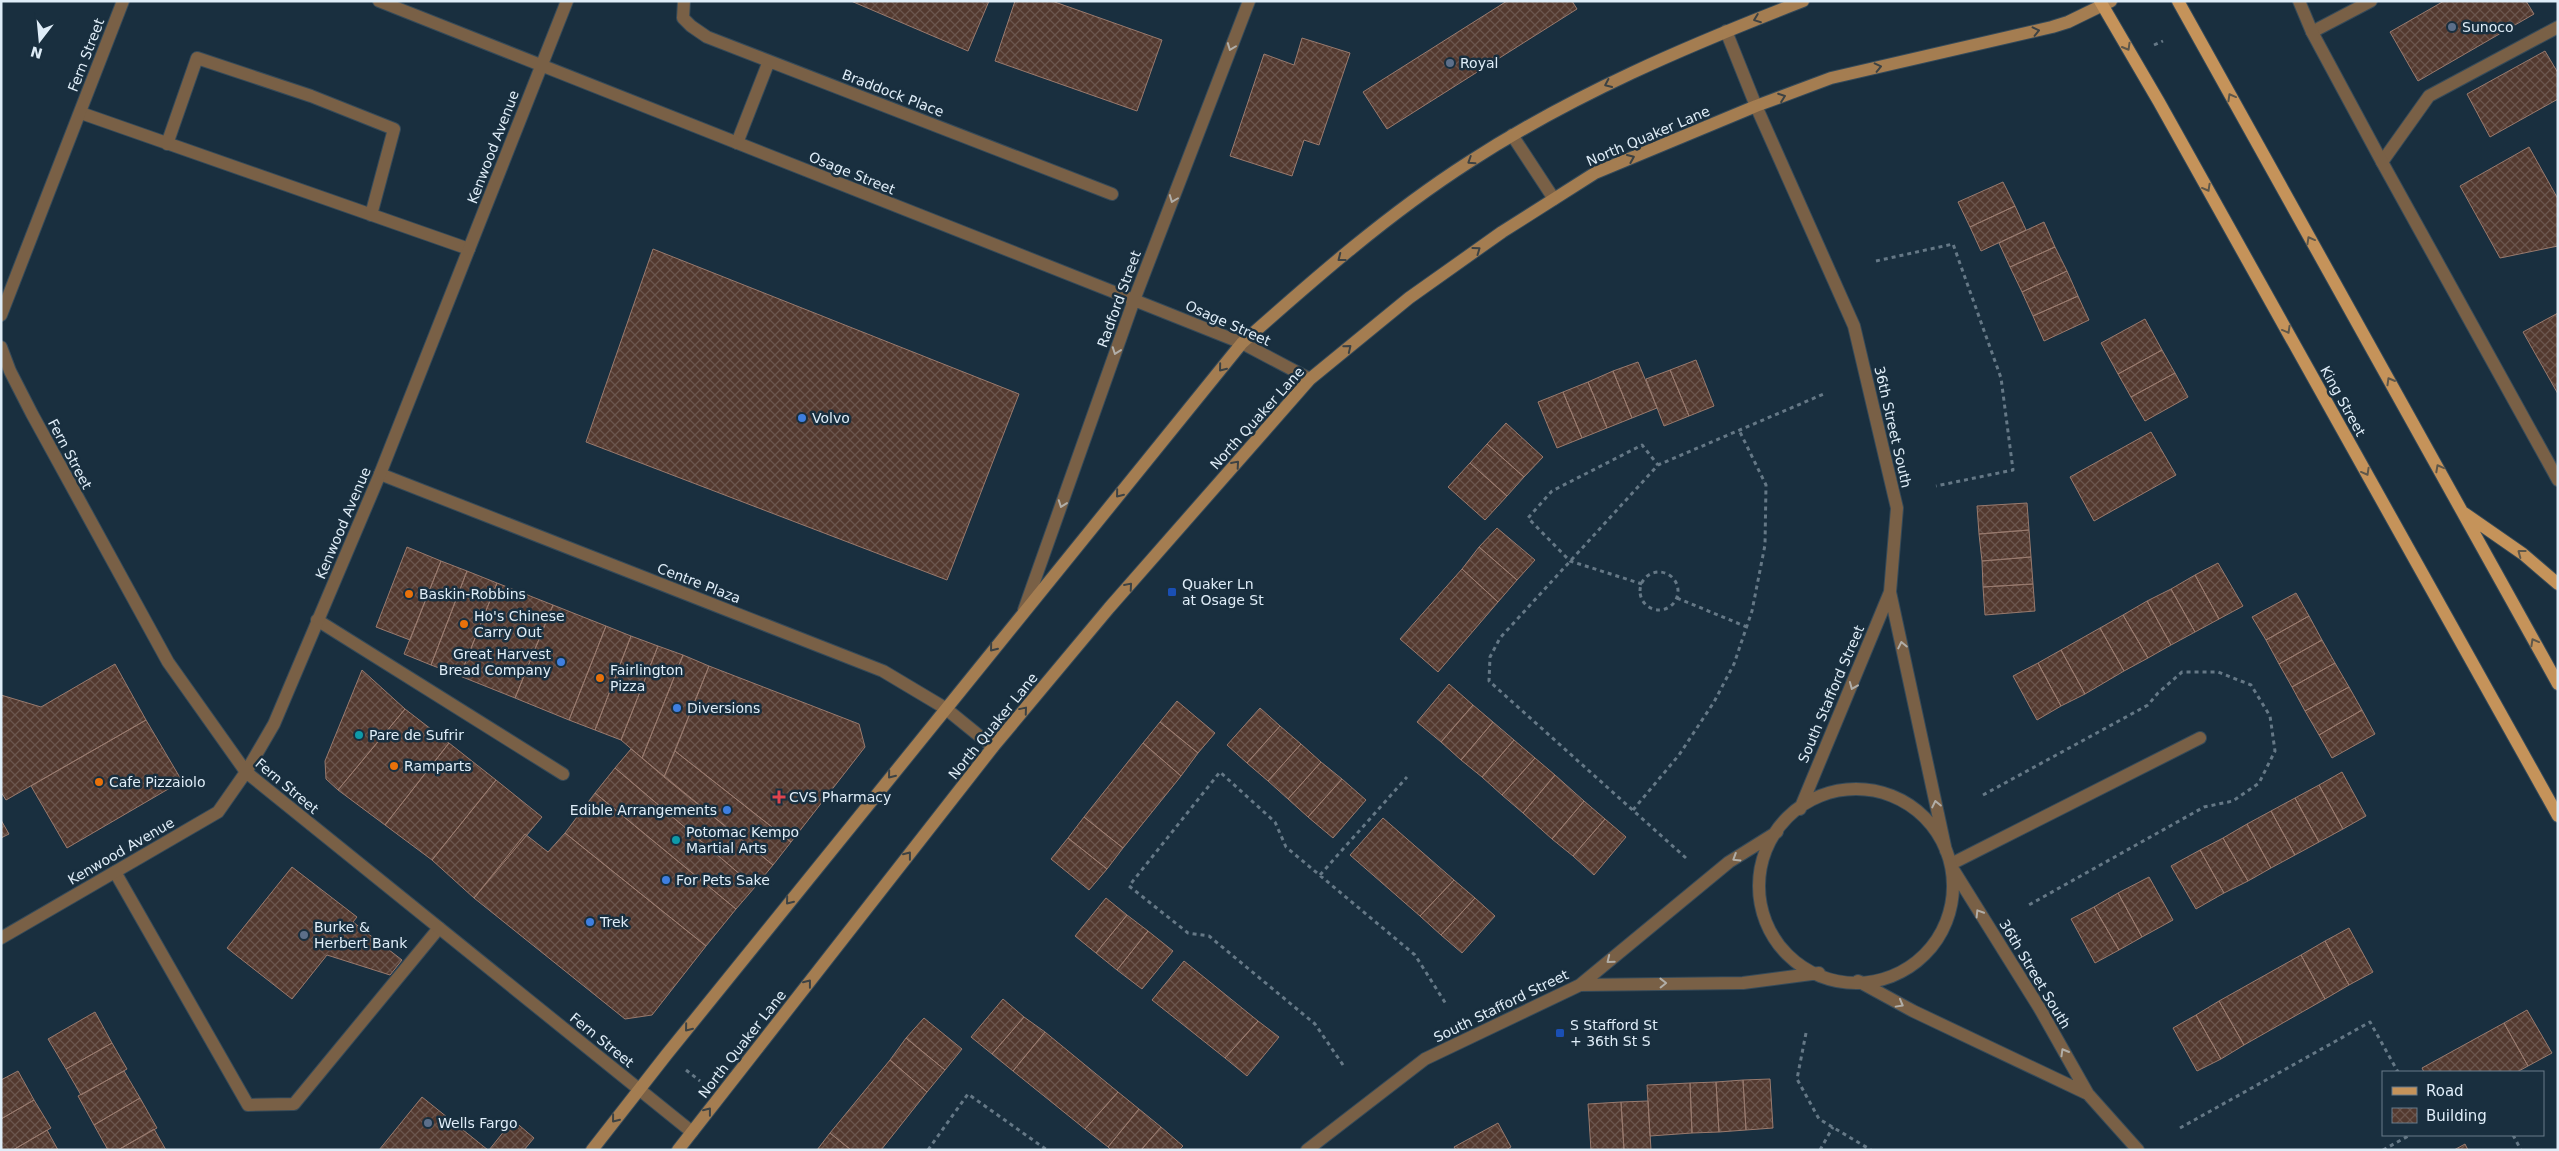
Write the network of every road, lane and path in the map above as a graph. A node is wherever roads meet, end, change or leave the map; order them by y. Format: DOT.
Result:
graph roads {
  1 [pos="123,1"];
  2 [pos="379,1"];
  3 [pos="567,1"];
  4 [pos="684,1"];
  5 [pos="1249,1"];
  6 [pos="1803,1"];
  7 [pos="2178,1"];
  8 [pos="2299,1"];
  9 [pos="2371,1"];
  10 [pos="2104,3"];
  11 [pos="2558,27"];
  12 [pos="1726,31"];
  13 [pos="2312,32"];
  14 [pos="769,61"];
  15 [pos="541,65"];
  16 [pos="1756,106"];
  17 [pos="81,113"];
  18 [pos="1512,135"];
  19 [pos="737,143"];
  20 [pos="167,144"];
  21 [pos="2382,162"];
  22 [pos="1112,194"];
  23 [pos="1554,199"];
  24 [pos="371,215"];
  25 [pos="469,249"];
  26 [pos="1876,261"];
  27 [pos="1134,300"];
  28 [pos="1,316"];
  29 [pos="1242,344"];
  30 [pos="1,347"];
  31 [pos="1310,379"];
  32 [pos="1826,393"];
  33 [pos="1739,430"];
  34 [pos="1658,465"];
  35 [pos="380,474"];
  36 [pos="2558,480"];
  37 [pos="1936,486"];
  38 [pos="2462,511"];
  39 [pos="1570,561"];
  40 [pos="1642,584"];
  41 [pos="2558,584"];
  42 [pos="1890,592"];
  43 [pos="1677,598"];
  44 [pos="1024,610"];
  45 [pos="317,620"];
  46 [pos="1747,627"];
  47 [pos="2558,684"];
  48 [pos="945,708"];
  49 [pos="2200,738"];
  50 [pos="993,748"];
  51 [pos="246,772"];
  52 [pos="563,774"];
  53 [pos="1408,777"];
  54 [pos="1800,809"];
  55 [pos="1633,810"];
  56 [pos="2558,816"];
  57 [pos="1777,832"];
  58 [pos="1946,851"];
  59 [pos="1686,858"];
  60 [pos="1954,867"];
  61 [pos="115,872"];
  62 [pos="1320,875"];
  63 [pos="438,928"];
  64 [pos="1,938"];
  65 [pos="1819,973"];
  66 [pos="1858,981"];
  67 [pos="1580,985"];
  68 [pos="1446,1004"];
  69 [pos="1806,1032"];
  70 [pos="1343,1066"];
  71 [pos="686,1070"];
  72 [pos="2397,1071"];
  73 [pos="703,1083"];
  74 [pos="638,1089"];
  75 [pos="2088,1094"];
  76 [pos="1833,1127"];
  77 [pos="2180,1128"];
  78 [pos="692,1132"];
  79 [pos="2408,1136"];
  80 [pos="2514,1136"];
  81 [pos="592,1150"];
  82 [pos="678,1150"];
  83 [pos="928,1150"];
  84 [pos="1047,1150"];
  85 [pos="1307,1150"];
  86 [pos="1820,1150"];
  87 [pos="1871,1150"];
  88 [pos="2138,1150"];
  89 [pos="2383,1150"];
  90 [pos="2521,1150"];
  1 -- 17 [label="street, Fern Street"];
  2 -- 15 [label="street, Osage Street"];
  3 -- 15 [label="street, Kenwood Avenue"];
  4 -- 14 [label="street, Braddock Place"];
  5 -- 27 [label="street, Radford Street, one-way"];
  6 -- 12 [label="main road, one-way"];
  38 -- 7 [label="main road, one-way"];
  8 -- 13 [label="street"];
  9 -- 13 [label="street"];
  16 -- 10 [label="main road, North Quaker Lane, one-way"];
  10 -- 56 [label="main road, King Street, one-way"];
  11 -- 21 [label="street"];
  12 -- 16 [label="street, 36th Street South"];
  12 -- 18 [label="main road, one-way"];
  13 -- 21 [label="street"];
  14 -- 19 [label="street"];
  14 -- 22 [label="street, Braddock Place"];
  15 -- 19 [label="street, Osage Street"];
  15 -- 25 [label="street, Kenwood Avenue"];
  23 -- 16 [label="main road, North Quaker Lane, one-way"];
  16 -- 42 [label="street, 36th Street South"];
  17 -- 20 [label="street"];
  17 -- 28 [label="street, Fern Street"];
  18 -- 23 [label="street"];
  18 -- 29 [label="main road, one-way"];
  19 -- 27 [label="street, Osage Street"];
  20 -- 24 [label="street"];
  20 -- 24 [label="street"];
  21 -- 36 [label="street"];
  31 -- 23 [label="main road, North Quaker Lane, one-way"];
  24 -- 25 [label="street"];
  25 -- 35 [label="street, Kenwood Avenue"];
  26 -- 37 [label="path"];
  27 -- 29 [label="street, Osage Street"];
  27 -- 44 [label="street, Radford Street, one-way"];
  29 -- 31 [label="street, Osage Street"];
  29 -- 44 [label="main road, one-way"];
  30 -- 51 [label="street, Fern Street"];
  50 -- 31 [label="main road, North Quaker Lane, one-way"];
  32 -- 33 [label="path"];
  33 -- 34 [label="path"];
  33 -- 46 [label="path"];
  34 -- 39 [label="path"];
  34 -- 39 [label="path"];
  35 -- 45 [label="street, Kenwood Avenue"];
  35 -- 48 [label="street, Centre Plaza"];
  41 -- 38 [label="main road, one-way"];
  47 -- 38 [label="main road, one-way"];
  39 -- 40 [label="path"];
  39 -- 55 [label="path"];
  40 -- 43 [label="path"];
  40 -- 43 [label="path"];
  42 -- 54 [label="street, South Stafford Street, one-way"];
  58 -- 42 [label="street, 36th Street South, one-way"];
  43 -- 46 [label="path"];
  44 -- 48 [label="main road, one-way"];
  45 -- 51 [label="street, Kenwood Avenue"];
  45 -- 52 [label="street"];
  46 -- 55 [label="path"];
  48 -- 50 [label="street, Centre Plaza"];
  48 -- 74 [label="main road, one-way"];
  49 -- 60 [label="street"];
  78 -- 50 [label="main road, North Quaker Lane, one-way"];
  51 -- 61 [label="street, Kenwood Avenue"];
  51 -- 63 [label="street, Fern Street"];
  53 -- 62 [label="path"];
  54 -- 57 [label="street, 36th Street South"];
  54 -- 58 [label="street, 36th Street South"];
  55 -- 59 [label="path"];
  57 -- 65 [label="street"];
  57 -- 67 [label="street, South Stafford Street, one-way"];
  58 -- 60 [label="street, 36th Street South"];
  60 -- 66 [label="street"];
  75 -- 60 [label="street, 36th Street South, one-way"];
  61 -- 63 [label="street"];
  61 -- 64 [label="street, Kenwood Avenue"];
  62 -- 68 [label="path"];
  62 -- 70 [label="path"];
  63 -- 74 [label="street, Fern Street"];
  65 -- 66 [label="street"];
  67 -- 65 [label="street, one-way"];
  66 -- 75 [label="street, 36th Street South, one-way"];
  67 -- 85 [label="street, South Stafford Street"];
  69 -- 76 [label="path"];
  71 -- 73 [label="path"];
  72 -- 77 [label="path"];
  74 -- 78 [label="street, Fern Street"];
  74 -- 81 [label="main road, one-way"];
  75 -- 88 [label="street, 36th Street South"];
  76 -- 86 [label="path"];
  76 -- 87 [label="path"];
  78 -- 82 [label="main road, North Quaker Lane"];
  79 -- 89 [label="path"];
  80 -- 90 [label="path"];
  83 -- 84 [label="path"];
}
